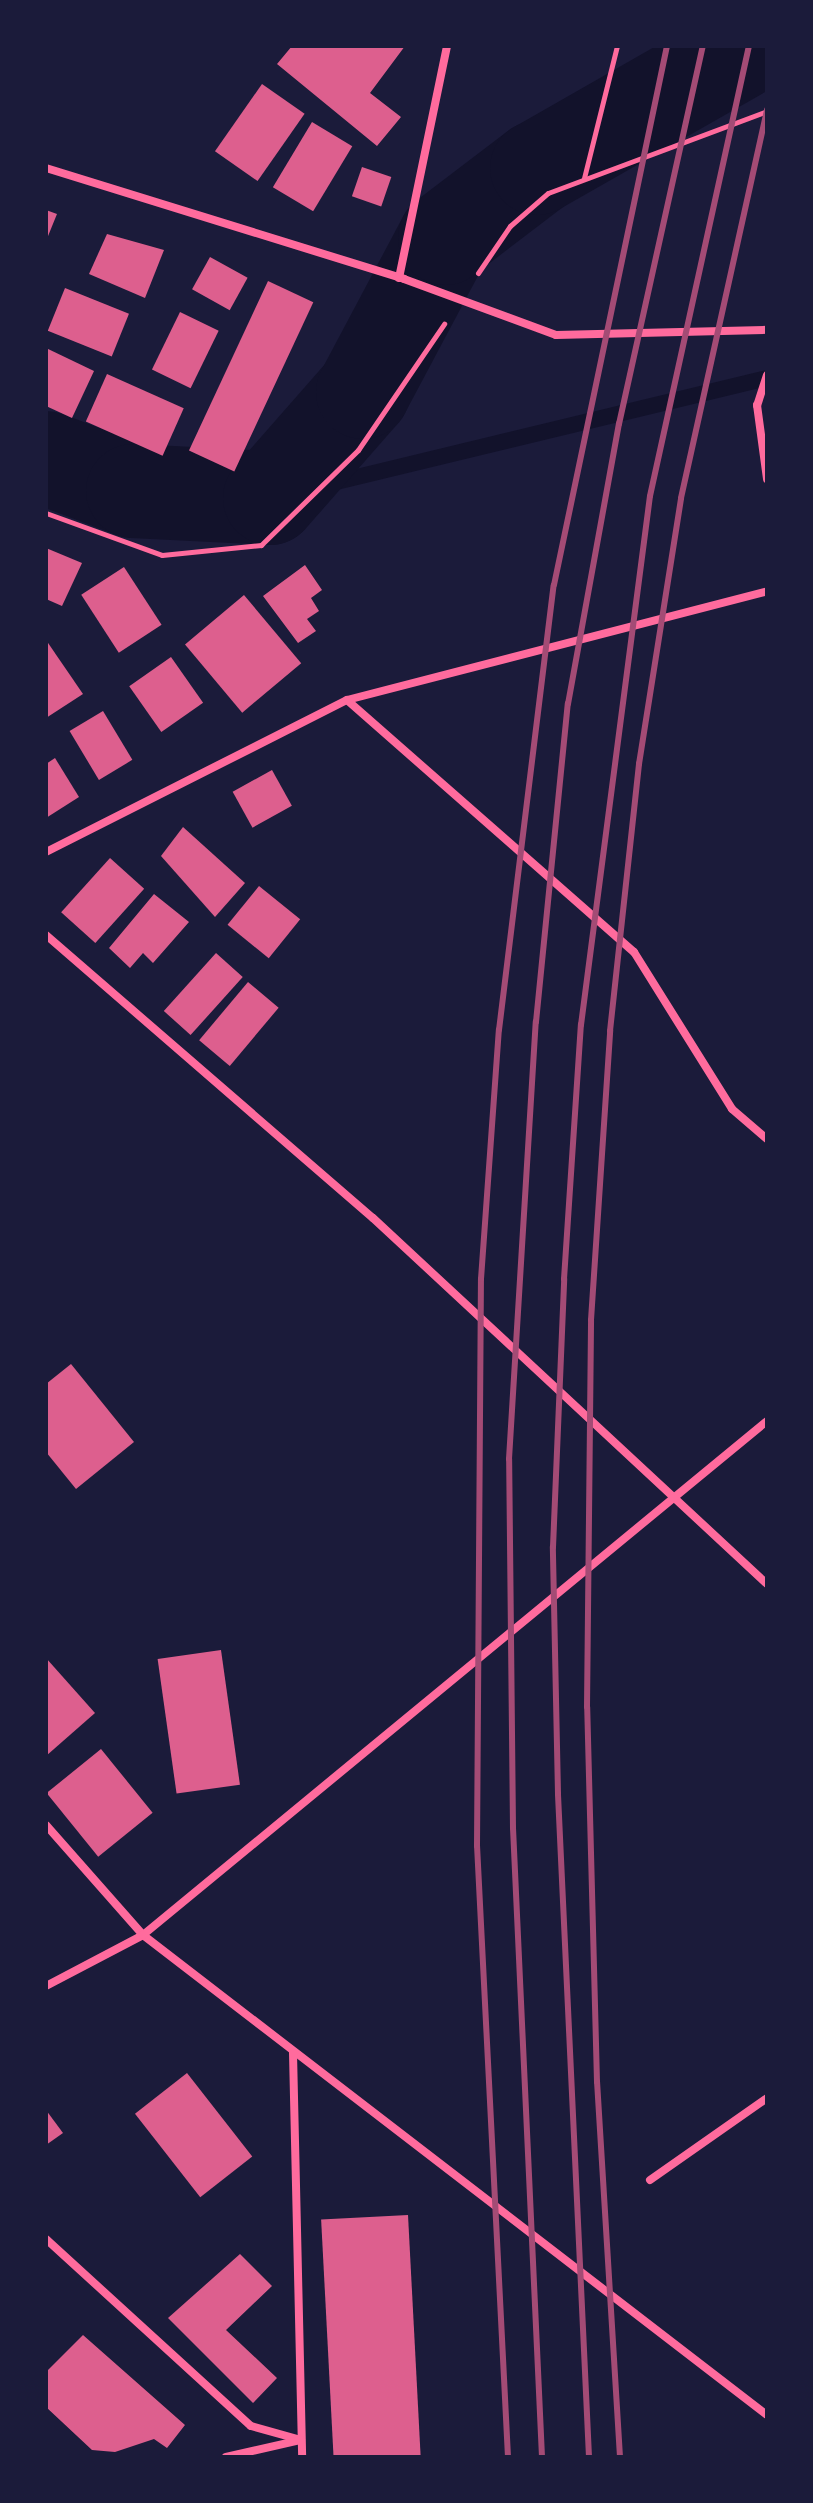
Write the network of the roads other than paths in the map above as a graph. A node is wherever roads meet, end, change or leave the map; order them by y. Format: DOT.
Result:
graph roads {
  1 [pos="447,46"];
  2 [pos="46,168"];
  3 [pos="402,278"];
  4 [pos="767,330"];
  5 [pos="767,375"];
  6 [pos="767,479"];
  7 [pos="767,591"];
  8 [pos="347,700"];
  9 [pos="46,852"];
  10 [pos="46,935"];
  11 [pos="767,1139"];
  12 [pos="767,1421"];
  13 [pos="679,1500"];
  14 [pos="767,1584"];
  15 [pos="46,1825"];
  16 [pos="143,1935"];
  17 [pos="46,1986"];
  18 [pos="293,2053"];
  19 [pos="767,2098"];
  20 [pos="650,2180"];
  21 [pos="46,2239"];
  22 [pos="767,2415"];
  23 [pos="301,2440"];
  24 [pos="226,2457"];
  25 [pos="302,2457"];
  1 -- 3 [label="street"];
  2 -- 3 [label="street"];
  3 -- 4 [label="street"];
  5 -- 6 [label="street"];
  7 -- 8 [label="street"];
  8 -- 9 [label="street"];
  8 -- 11 [label="street"];
  10 -- 13 [label="street"];
  12 -- 13 [label="street"];
  13 -- 14 [label="street"];
  13 -- 16 [label="street"];
  15 -- 16 [label="street"];
  16 -- 17 [label="street"];
  16 -- 18 [label="street"];
  18 -- 22 [label="street"];
  18 -- 23 [label="street"];
  19 -- 20 [label="street"];
  21 -- 23 [label="street"];
  23 -- 24 [label="street"];
  23 -- 25 [label="street"];
}
